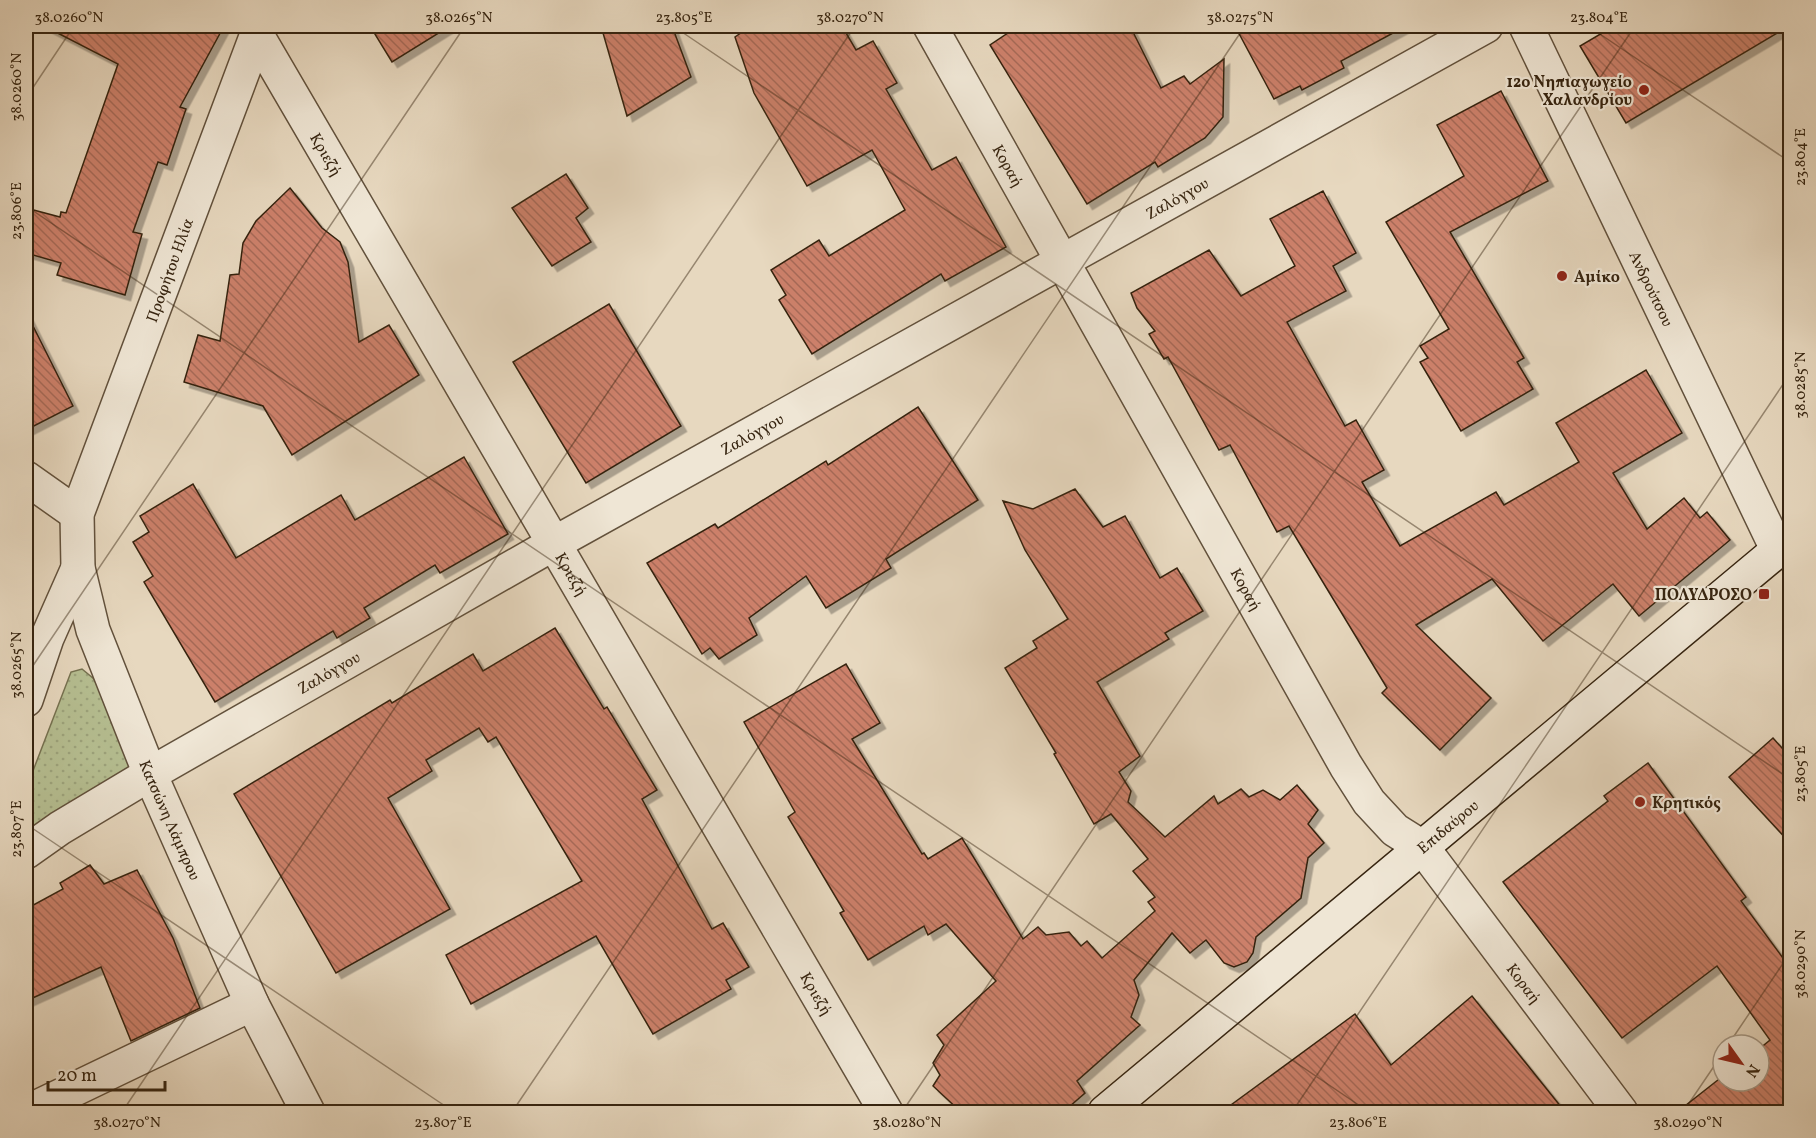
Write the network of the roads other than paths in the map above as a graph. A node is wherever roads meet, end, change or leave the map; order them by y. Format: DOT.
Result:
graph roads {
  1 [pos="930,26"];
  2 [pos="1486,26"];
  3 [pos="1526,26"];
  4 [pos="259,30"];
  5 [pos="1061,261"];
  6 [pos="26,478"];
  7 [pos="77,514"];
  8 [pos="553,544"];
  9 [pos="1784,545"];
  10 [pos="78,568"];
  11 [pos="26,700"];
  12 [pos="150,774"];
  13 [pos="1422,848"];
  14 [pos="26,852"];
  15 [pos="252,1004"];
  16 [pos="27,1113"];
  17 [pos="308,1113"];
  18 [pos="886,1113"];
  19 [pos="1104,1113"];
  20 [pos="1622,1113"];
  1 -- 5 [label="street, Κοραή"];
  2 -- 5 [label="street, Ζαλόγγου"];
  3 -- 9 [label="street, Ανδρούτσου"];
  4 -- 7 [label="street, Προφήτου Ηλία"];
  4 -- 8 [label="street, Κριεζή"];
  5 -- 8 [label="street, Ζαλόγγου"];
  5 -- 13 [label="street, Κοραή"];
  6 -- 7 [label="street"];
  7 -- 10 [label="street, Κατσώνη Λάμπρου"];
  8 -- 12 [label="street, Ζαλόγγου"];
  8 -- 18 [label="street, Κριεζή"];
  9 -- 13 [label="street, Επιδαύρου"];
  10 -- 11 [label="street"];
  10 -- 12 [label="street, Κατσώνη Λάμπρου"];
  12 -- 14 [label="street, Ζαλόγγου"];
  12 -- 15 [label="street, Κατσώνη Λάμπρου"];
  13 -- 19 [label="street, Επιδαύρου"];
  13 -- 20 [label="street, Κοραή"];
  15 -- 16 [label="street"];
  15 -- 17 [label="street, Κατσώνη Λάμπρου"];
}
